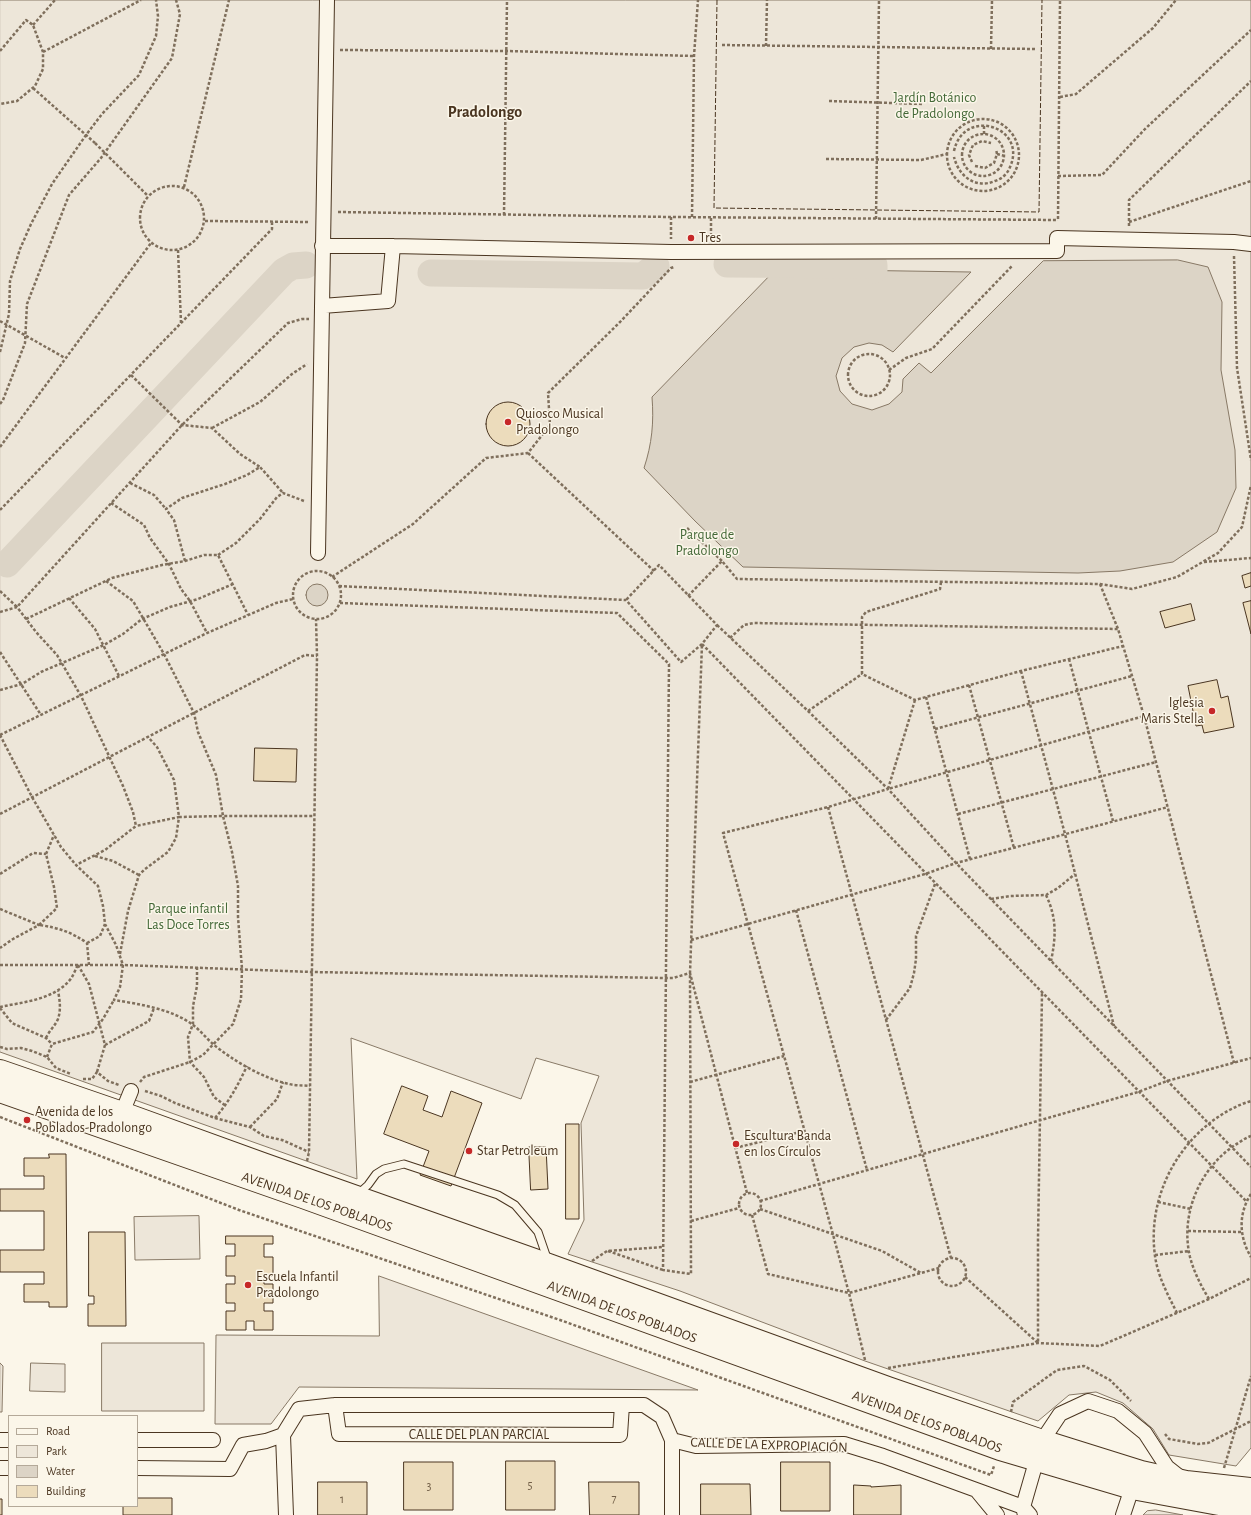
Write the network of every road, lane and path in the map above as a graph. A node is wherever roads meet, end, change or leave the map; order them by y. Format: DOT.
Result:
graph roads {
  1 [pos="55,0"];
  2 [pos="141,0"];
  3 [pos="156,0"];
  4 [pos="176,0"];
  5 [pos="230,0"];
  6 [pos="326,0"];
  7 [pos="507,0"];
  8 [pos="698,0"];
  9 [pos="767,0"];
  10 [pos="879,0"];
  11 [pos="992,0"];
  12 [pos="1060,0"];
  13 [pos="1176,0"];
  14 [pos="33,25"];
  15 [pos="1251,30"];
  16 [pos="722,45"];
  17 [pos="766,46"];
  18 [pos="878,47"];
  19 [pos="991,49"];
  20 [pos="1035,49"];
  21 [pos="326,50"];
  22 [pos="0,51"];
  23 [pos="506,51"];
  24 [pos="43,52"];
  25 [pos="694,56"];
  26 [pos="1251,81"];
  27 [pos="33,88"];
  28 [pos="1060,97"];
  29 [pos="829,101"];
  30 [pos="878,103"];
  31 [pos="0,104"];
  32 [pos="923,104"];
  33 [pos="984,125"];
  34 [pos="1010,129"];
  35 [pos="956,131"];
  36 [pos="984,134"];
  37 [pos="1005,134"];
  38 [pos="86,135"];
  39 [pos="960,136"];
  40 [pos="991,144"];
  41 [pos="996,148"];
  42 [pos="954,151"];
  43 [pos="947,154"];
  44 [pos="997,154"];
  45 [pos="962,155"];
  46 [pos="969,155"];
  47 [pos="1005,156"];
  48 [pos="954,157"];
  49 [pos="826,159"];
  50 [pos="877,160"];
  51 [pos="972,162"];
  52 [pos="975,166"];
  53 [pos="982,176"];
  54 [pos="1004,176"];
  55 [pos="1058,176"];
  56 [pos="1009,181"];
  57 [pos="1251,181"];
  58 [pos="981,184"];
  59 [pos="184,187"];
  60 [pos="148,196"];
  61 [pos="504,215"];
  62 [pos="323,217"];
  63 [pos="692,217"];
  64 [pos="671,218"];
  65 [pos="711,218"];
  66 [pos="876,219"];
  67 [pos="205,222"];
  68 [pos="272,222"];
  69 [pos="1129,222"];
  70 [pos="1129,239"];
  71 [pos="1234,242"];
  72 [pos="151,243"];
  73 [pos="1251,244"];
  74 [pos="322,246"];
  75 [pos="393,246"];
  76 [pos="178,250"];
  77 [pos="711,251"];
  78 [pos="1018,251"];
  79 [pos="671,252"];
  80 [pos="678,266"];
  81 [pos="322,312"];
  82 [pos="0,321"];
  83 [pos="182,323"];
  84 [pos="7,325"];
  85 [pos="26,336"];
  86 [pos="0,352"];
  87 [pos="65,358"];
  88 [pos="321,360"];
  89 [pos="889,370"];
  90 [pos="132,375"];
  91 [pos="0,404"];
  92 [pos="182,426"];
  93 [pos="212,428"];
  94 [pos="0,447"];
  95 [pos="528,453"];
  96 [pos="1251,460"];
  97 [pos="260,467"];
  98 [pos="130,482"];
  99 [pos="1251,485"];
  100 [pos="283,493"];
  101 [pos="111,504"];
  102 [pos="318,506"];
  103 [pos="166,509"];
  104 [pos="0,510"];
  105 [pos="687,528"];
  106 [pos="318,553"];
  107 [pos="218,555"];
  108 [pos="1251,558"];
  109 [pos="185,561"];
  110 [pos="722,561"];
  111 [pos="1201,562"];
  112 [pos="169,564"];
  113 [pos="654,571"];
  114 [pos="332,577"];
  115 [pos="106,581"];
  116 [pos="941,582"];
  117 [pos="233,584"];
  118 [pos="1100,584"];
  119 [pos="339,586"];
  120 [pos="0,591"];
  121 [pos="688,596"];
  122 [pos="69,598"];
  123 [pos="293,599"];
  124 [pos="626,600"];
  125 [pos="190,601"];
  126 [pos="340,603"];
  127 [pos="17,607"];
  128 [pos="0,612"];
  129 [pos="248,615"];
  130 [pos="26,619"];
  131 [pos="142,619"];
  132 [pos="316,619"];
  133 [pos="717,625"];
  134 [pos="862,625"];
  135 [pos="1118,629"];
  136 [pos="207,633"];
  137 [pos="730,638"];
  138 [pos="702,644"];
  139 [pos="104,645"];
  140 [pos="1123,646"];
  141 [pos="0,652"];
  142 [pos="164,654"];
  143 [pos="317,656"];
  144 [pos="1069,659"];
  145 [pos="63,664"];
  146 [pos="1020,671"];
  147 [pos="862,674"];
  148 [pos="120,676"];
  149 [pos="1132,676"];
  150 [pos="22,684"];
  151 [pos="969,686"];
  152 [pos="0,690"];
  153 [pos="1078,690"];
  154 [pos="82,696"];
  155 [pos="926,697"];
  156 [pos="915,700"];
  157 [pos="1029,703"];
  158 [pos="808,711"];
  159 [pos="194,713"];
  160 [pos="42,715"];
  161 [pos="1144,716"];
  162 [pos="978,717"];
  163 [pos="935,729"];
  164 [pos="1089,731"];
  165 [pos="0,735"];
  166 [pos="148,737"];
  167 [pos="1041,745"];
  168 [pos="110,757"];
  169 [pos="990,760"];
  170 [pos="1156,762"];
  171 [pos="947,772"];
  172 [pos="1101,777"];
  173 [pos="888,790"];
  174 [pos="1053,790"];
  175 [pos="32,797"];
  176 [pos="854,800"];
  177 [pos="1002,803"];
  178 [pos="828,807"];
  179 [pos="1168,807"];
  180 [pos="0,814"];
  181 [pos="958,814"];
  182 [pos="223,816"];
  183 [pos="315,816"];
  184 [pos="179,817"];
  185 [pos="1113,821"];
  186 [pos="136,826"];
  187 [pos="1065,834"];
  188 [pos="54,835"];
  189 [pos="1014,848"];
  190 [pos="46,854"];
  191 [pos="95,856"];
  192 [pos="970,859"];
  193 [pos="956,863"];
  194 [pos="76,865"];
  195 [pos="0,874"];
  196 [pos="925,874"];
  197 [pos="1075,874"];
  198 [pos="139,875"];
  199 [pos="935,884"];
  200 [pos="851,894"];
  201 [pos="1046,895"];
  202 [pos="990,899"];
  203 [pos="0,909"];
  204 [pos="796,910"];
  205 [pos="105,924"];
  206 [pos="748,924"];
  207 [pos="39,925"];
  208 [pos="691,940"];
  209 [pos="87,943"];
  210 [pos="0,948"];
  211 [pos="120,956"];
  212 [pos="1051,961"];
  213 [pos="0,964"];
  214 [pos="78,965"];
  215 [pos="89,965"];
  216 [pos="123,965"];
  217 [pos="197,967"];
  218 [pos="242,969"];
  219 [pos="312,972"];
  220 [pos="690,973"];
  221 [pos="666,978"];
  222 [pos="58,991"];
  223 [pos="1042,993"];
  224 [pos="114,1000"];
  225 [pos="0,1007"];
  226 [pos="154,1008"];
  227 [pos="886,1020"];
  228 [pos="99,1024"];
  229 [pos="193,1024"];
  230 [pos="1114,1026"];
  231 [pos="46,1038"];
  232 [pos="52,1044"];
  233 [pos="213,1044"];
  234 [pos="105,1045"];
  235 [pos="0,1047"];
  236 [pos="784,1056"];
  237 [pos="47,1057"];
  238 [pos="1251,1058"];
  239 [pos="190,1062"];
  240 [pos="1234,1063"];
  241 [pos="247,1066"];
  242 [pos="0,1071"];
  243 [pos="97,1072"];
  244 [pos="716,1074"];
  245 [pos="1167,1081"];
  246 [pos="283,1082"];
  247 [pos="690,1082"];
  248 [pos="310,1086"];
  249 [pos="0,1090"];
  250 [pos="132,1091"];
  251 [pos="1138,1092"];
  252 [pos="1251,1101"];
  253 [pos="226,1106"];
  254 [pos="122,1113"];
  255 [pos="215,1118"];
  256 [pos="1039,1121"];
  257 [pos="1209,1124"];
  258 [pos="250,1127"];
  259 [pos="804,1131"];
  260 [pos="1251,1136"];
  261 [pos="1188,1143"];
  262 [pos="1232,1147"];
  263 [pos="735,1148"];
  264 [pos="309,1152"];
  265 [pos="922,1154"];
  266 [pos="306,1164"];
  267 [pos="1212,1167"];
  268 [pos="1251,1167"];
  269 [pos="867,1170"];
  270 [pos="819,1184"];
  271 [pos="747,1193"];
  272 [pos="1251,1194"];
  273 [pos="356,1196"];
  274 [pos="760,1201"];
  275 [pos="1246,1201"];
  276 [pos="1158,1202"];
  277 [pos="739,1208"];
  278 [pos="760,1208"];
  279 [pos="1191,1209"];
  280 [pos="752,1215"];
  281 [pos="691,1221"];
  282 [pos="1188,1231"];
  283 [pos="1242,1232"];
  284 [pos="833,1234"];
  285 [pos="663,1247"];
  286 [pos="607,1251"];
  287 [pos="1190,1251"];
  288 [pos="1156,1255"];
  289 [pos="1251,1257"];
  290 [pos="951,1258"];
  291 [pos="549,1265"];
  292 [pos="939,1268"];
  293 [pos="663,1270"];
  294 [pos="921,1273"];
  295 [pos="584,1277"];
  296 [pos="965,1277"];
  297 [pos="1251,1278"];
  298 [pos="849,1293"];
  299 [pos="1209,1299"];
  300 [pos="1177,1313"];
  301 [pos="1038,1343"];
  302 [pos="865,1361"];
  303 [pos="886,1368"];
  304 [pos="1251,1376"];
  305 [pos="335,1405"];
  306 [pos="622,1405"];
  307 [pos="283,1435"];
  308 [pos="138,1440"];
  309 [pos="213,1440"];
  310 [pos="672,1440"];
  311 [pos="1039,1451"];
  312 [pos="138,1468"];
  313 [pos="1129,1478"];
  314 [pos="1186,1482"];
  315 [pos="1221,1486"];
  316 [pos="1251,1489"];
  317 [pos="977,1491"];
  318 [pos="1251,1506"];
  319 [pos="1026,1512"];
  320 [pos="286,1515"];
  321 [pos="672,1515"];
  322 [pos="997,1515"];
  323 [pos="1123,1515"];
  1 -- 14 [label="path"];
  2 -- 24 [label="path"];
  3 -- 38 [label="path"];
  4 -- 85 [label="path"];
  5 -- 59 [label="path"];
  6 -- 21 [label="street"];
  7 -- 23 [label="path"];
  8 -- 25 [label="path"];
  9 -- 17 [label="path"];
  10 -- 18 [label="path"];
  11 -- 19 [label="path"];
  12 -- 28 [label="path"];
  13 -- 28 [label="path"];
  14 -- 22 [label="path"];
  14 -- 24 [label="path"];
  15 -- 55 [label="path"];
  16 -- 17 [label="path"];
  17 -- 18 [label="path"];
  18 -- 19 [label="path"];
  18 -- 30 [label="path"];
  19 -- 20 [label="path"];
  21 -- 23 [label="path"];
  21 -- 62 [label="street"];
  23 -- 25 [label="path"];
  23 -- 61 [label="path"];
  24 -- 27 [label="path"];
  25 -- 63 [label="path"];
  26 -- 69 [label="path"];
  27 -- 31 [label="path"];
  27 -- 38 [label="path"];
  28 -- 55 [label="path"];
  29 -- 30 [label="path"];
  30 -- 32 [label="path"];
  30 -- 50 [label="path"];
  33 -- 36 [label="path"];
  33 -- 37 [label="path"];
  33 -- 39 [label="path"];
  34 -- 35 [label="path"];
  34 -- 37 [label="path"];
  34 -- 56 [label="path"];
  35 -- 39 [label="path"];
  35 -- 43 [label="path"];
  36 -- 45 [label="path"];
  36 -- 47 [label="path"];
  37 -- 54 [label="path"];
  38 -- 60 [label="path, bridge"];
  38 -- 84 [label="path"];
  39 -- 42 [label="path"];
  40 -- 46 [label="path"];
  41 -- 44 [label="path"];
  43 -- 50 [label="path"];
  43 -- 56 [label="path"];
  44 -- 47 [label="path"];
  44 -- 52 [label="path"];
  45 -- 46 [label="path"];
  45 -- 53 [label="path"];
  46 -- 51 [label="path"];
  47 -- 53 [label="path"];
  48 -- 58 [label="path"];
  49 -- 50 [label="path"];
  50 -- 66 [label="path"];
  53 -- 58 [label="path"];
  54 -- 56 [label="path"];
  54 -- 58 [label="path"];
  55 -- 66 [label="path"];
  57 -- 69 [label="path"];
  59 -- 60 [label="path"];
  59 -- 67 [label="path"];
  60 -- 72 [label="path"];
  61 -- 62 [label="path"];
  61 -- 64 [label="path"];
  62 -- 68 [label="path"];
  62 -- 74 [label="street"];
  63 -- 64 [label="path"];
  63 -- 65 [label="path"];
  64 -- 79 [label="path"];
  65 -- 66 [label="path"];
  65 -- 77 [label="path"];
  67 -- 68 [label="path"];
  67 -- 76 [label="path"];
  68 -- 83 [label="path"];
  69 -- 70 [label="path"];
  70 -- 71 [label="street"];
  70 -- 78 [label="street"];
  71 -- 73 [label="street"];
  71 -- 96 [label="path"];
  72 -- 76 [label="path"];
  72 -- 87 [label="path"];
  74 -- 75 [label="street"];
  74 -- 81 [label="street"];
  75 -- 79 [label="street"];
  75 -- 81 [label="street"];
  76 -- 83 [label="path"];
  77 -- 78 [label="street"];
  77 -- 79 [label="street"];
  78 -- 89 [label="path"];
  80 -- 95 [label="path"];
  81 -- 88 [label="street"];
  81 -- 92 [label="path"];
  82 -- 84 [label="path"];
  83 -- 90 [label="path"];
  84 -- 85 [label="path"];
  84 -- 86 [label="path"];
  85 -- 87 [label="path"];
  85 -- 91 [label="path"];
  87 -- 94 [label="path"];
  88 -- 93 [label="path"];
  88 -- 102 [label="street"];
  89 -- 89 [label="path"];
  90 -- 92 [label="path"];
  90 -- 104 [label="path"];
  92 -- 93 [label="path"];
  92 -- 98 [label="path"];
  93 -- 97 [label="path"];
  95 -- 113 [label="path"];
  95 -- 114 [label="path"];
  97 -- 100 [label="path"];
  97 -- 103 [label="path"];
  98 -- 101 [label="path"];
  98 -- 103 [label="path"];
  99 -- 111 [label="path"];
  100 -- 102 [label="path"];
  100 -- 107 [label="path"];
  101 -- 112 [label="path"];
  101 -- 127 [label="path"];
  102 -- 106 [label="street"];
  103 -- 109 [label="path"];
  105 -- 110 [label="path"];
  107 -- 109 [label="path"];
  107 -- 117 [label="path"];
  108 -- 111 [label="path"];
  109 -- 112 [label="path"];
  110 -- 116 [label="path"];
  110 -- 121 [label="path"];
  111 -- 118 [label="path"];
  112 -- 115 [label="path"];
  112 -- 125 [label="path"];
  113 -- 121 [label="path"];
  113 -- 124 [label="path"];
  114 -- 119 [label="path"];
  114 -- 123 [label="path"];
  115 -- 122 [label="path"];
  115 -- 131 [label="path"];
  116 -- 118 [label="path"];
  116 -- 134 [label="path"];
  117 -- 125 [label="path"];
  117 -- 129 [label="path"];
  118 -- 135 [label="path"];
  119 -- 124 [label="path"];
  119 -- 126 [label="path"];
  120 -- 127 [label="path"];
  121 -- 133 [label="path"];
  122 -- 130 [label="path"];
  122 -- 139 [label="path"];
  123 -- 129 [label="path"];
  123 -- 132 [label="path"];
  124 -- 138 [label="path"];
  125 -- 131 [label="path"];
  125 -- 136 [label="path"];
  126 -- 132 [label="path"];
  126 -- 221 [label="path"];
  127 -- 128 [label="path"];
  127 -- 130 [label="path"];
  129 -- 136 [label="path"];
  130 -- 145 [label="path"];
  131 -- 139 [label="path"];
  131 -- 142 [label="path"];
  132 -- 143 [label="path"];
  133 -- 137 [label="path"];
  133 -- 138 [label="path"];
  134 -- 135 [label="path"];
  134 -- 137 [label="path"];
  134 -- 147 [label="path"];
  135 -- 140 [label="path"];
  136 -- 142 [label="path"];
  137 -- 158 [label="path"];
  138 -- 176 [label="path"];
  138 -- 208 [label="path"];
  139 -- 145 [label="path"];
  139 -- 148 [label="path"];
  140 -- 144 [label="path"];
  140 -- 149 [label="path"];
  141 -- 150 [label="path"];
  142 -- 148 [label="path"];
  142 -- 159 [label="path"];
  143 -- 159 [label="path"];
  143 -- 183 [label="path"];
  144 -- 146 [label="path"];
  144 -- 153 [label="path"];
  145 -- 150 [label="path"];
  145 -- 154 [label="path"];
  146 -- 151 [label="path"];
  146 -- 157 [label="path"];
  147 -- 156 [label="path"];
  147 -- 158 [label="path"];
  148 -- 154 [label="path"];
  149 -- 153 [label="path"];
  149 -- 161 [label="path"];
  150 -- 152 [label="path"];
  150 -- 160 [label="path"];
  151 -- 155 [label="path"];
  151 -- 162 [label="path"];
  153 -- 157 [label="path"];
  153 -- 164 [label="path"];
  154 -- 160 [label="path"];
  154 -- 168 [label="path"];
  155 -- 156 [label="path"];
  155 -- 163 [label="path"];
  156 -- 173 [label="path"];
  157 -- 162 [label="path"];
  157 -- 167 [label="path"];
  158 -- 173 [label="path"];
  159 -- 166 [label="path"];
  159 -- 182 [label="path"];
  160 -- 165 [label="path"];
  161 -- 164 [label="path"];
  161 -- 170 [label="path"];
  162 -- 163 [label="path"];
  162 -- 169 [label="path"];
  163 -- 171 [label="path"];
  164 -- 167 [label="path"];
  164 -- 172 [label="path"];
  165 -- 175 [label="path"];
  166 -- 168 [label="path"];
  166 -- 184 [label="path"];
  167 -- 169 [label="path"];
  167 -- 174 [label="path"];
  168 -- 175 [label="path"];
  168 -- 186 [label="path"];
  169 -- 171 [label="path"];
  169 -- 177 [label="path"];
  170 -- 172 [label="path"];
  170 -- 179 [label="path"];
  171 -- 173 [label="path"];
  171 -- 181 [label="path"];
  172 -- 174 [label="path"];
  172 -- 185 [label="path"];
  173 -- 176 [label="path"];
  173 -- 193 [label="path"];
  174 -- 177 [label="path"];
  174 -- 187 [label="path"];
  175 -- 180 [label="path"];
  175 -- 188 [label="path"];
  176 -- 178 [label="path"];
  176 -- 196 [label="path"];
  177 -- 181 [label="path"];
  177 -- 189 [label="path"];
  178 -- 200 [label="path"];
  178 -- 206 [label="path"];
  179 -- 185 [label="path"];
  179 -- 240 [label="path"];
  181 -- 192 [label="path"];
  182 -- 183 [label="path"];
  182 -- 184 [label="path"];
  182 -- 218 [label="path"];
  183 -- 219 [label="path"];
  184 -- 186 [label="path"];
  184 -- 198 [label="path"];
  185 -- 187 [label="path"];
  186 -- 191 [label="path"];
  187 -- 189 [label="path"];
  187 -- 197 [label="path"];
  188 -- 190 [label="path"];
  188 -- 194 [label="path"];
  189 -- 192 [label="path"];
  190 -- 195 [label="path"];
  190 -- 207 [label="path"];
  191 -- 194 [label="path"];
  191 -- 198 [label="path"];
  192 -- 193 [label="path"];
  193 -- 196 [label="path"];
  193 -- 202 [label="path"];
  194 -- 205 [label="path"];
  196 -- 199 [label="path"];
  196 -- 200 [label="path"];
  197 -- 201 [label="path"];
  197 -- 230 [label="path"];
  198 -- 211 [label="path"];
  199 -- 223 [label="path"];
  199 -- 227 [label="path"];
  200 -- 204 [label="path"];
  200 -- 227 [label="path"];
  201 -- 202 [label="path"];
  201 -- 212 [label="path"];
  202 -- 212 [label="path"];
  203 -- 207 [label="path"];
  204 -- 206 [label="path"];
  204 -- 269 [label="path"];
  205 -- 209 [label="path"];
  205 -- 211 [label="path"];
  206 -- 208 [label="path"];
  206 -- 236 [label="path"];
  207 -- 209 [label="path"];
  207 -- 210 [label="path"];
  208 -- 220 [label="path"];
  209 -- 215 [label="path"];
  211 -- 216 [label="path"];
  212 -- 230 [label="path"];
  213 -- 214 [label="path"];
  214 -- 215 [label="path"];
  214 -- 222 [label="path"];
  214 -- 228 [label="path"];
  215 -- 216 [label="path"];
  216 -- 217 [label="path"];
  216 -- 224 [label="path"];
  217 -- 218 [label="path"];
  217 -- 229 [label="path"];
  218 -- 219 [label="path"];
  218 -- 233 [label="path"];
  219 -- 221 [label="path"];
  219 -- 248 [label="path"];
  220 -- 221 [label="path"];
  220 -- 244 [label="path"];
  220 -- 247 [label="path"];
  221 -- 285 [label="path"];
  222 -- 225 [label="path"];
  222 -- 231 [label="path"];
  223 -- 251 [label="path"];
  223 -- 256 [label="path"];
  224 -- 226 [label="path"];
  224 -- 228 [label="path"];
  225 -- 231 [label="path"];
  226 -- 229 [label="path"];
  226 -- 234 [label="path"];
  227 -- 265 [label="path"];
  228 -- 232 [label="path"];
  228 -- 234 [label="path"];
  229 -- 233 [label="path"];
  229 -- 239 [label="path"];
  230 -- 245 [label="path"];
  231 -- 232 [label="path"];
  232 -- 237 [label="path"];
  233 -- 239 [label="path"];
  233 -- 241 [label="path"];
  234 -- 243 [label="path"];
  235 -- 237 [label="path"];
  236 -- 244 [label="path"];
  236 -- 259 [label="path"];
  237 -- 243 [label="path"];
  238 -- 240 [label="path"];
  239 -- 250 [label="path"];
  239 -- 253 [label="path"];
  240 -- 245 [label="path"];
  241 -- 246 [label="path"];
  241 -- 253 [label="path"];
  242 -- 254 [label="main road, AVENIDA DE LOS POBLADOS"];
  243 -- 250 [label="path"];
  244 -- 247 [label="path"];
  244 -- 263 [label="path"];
  245 -- 251 [label="path"];
  245 -- 257 [label="path"];
  246 -- 248 [label="path"];
  246 -- 258 [label="path"];
  247 -- 281 [label="path"];
  248 -- 264 [label="path"];
  249 -- 311 [label="main road, AVENIDA DE LOS POBLADOS"];
  250 -- 254 [label="street"];
  250 -- 255 [label="path"];
  251 -- 256 [label="path"];
  251 -- 261 [label="path"];
  252 -- 257 [label="path"];
  253 -- 255 [label="path"];
  254 -- 273 [label="main road, AVENIDA DE LOS POBLADOS"];
  255 -- 258 [label="path"];
  256 -- 265 [label="path"];
  256 -- 301 [label="path"];
  257 -- 261 [label="path"];
  257 -- 262 [label="path"];
  258 -- 264 [label="path"];
  259 -- 263 [label="path"];
  259 -- 270 [label="path"];
  260 -- 262 [label="path"];
  261 -- 267 [label="path"];
  261 -- 276 [label="path"];
  262 -- 267 [label="path"];
  262 -- 268 [label="path"];
  263 -- 271 [label="path"];
  264 -- 266 [label="path"];
  265 -- 269 [label="path"];
  265 -- 290 [label="path"];
  267 -- 275 [label="path"];
  267 -- 279 [label="path"];
  269 -- 270 [label="path"];
  270 -- 274 [label="path"];
  270 -- 284 [label="path"];
  271 -- 274 [label="path"];
  271 -- 277 [label="path"];
  272 -- 275 [label="path"];
  273 -- 291 [label="main road, AVENIDA DE LOS POBLADOS"];
  273 -- 291 [label="lane"];
  274 -- 278 [label="path"];
  275 -- 283 [label="path"];
  276 -- 279 [label="path"];
  276 -- 288 [label="path"];
  277 -- 280 [label="path"];
  277 -- 281 [label="path"];
  278 -- 280 [label="path"];
  278 -- 284 [label="path"];
  279 -- 282 [label="path"];
  280 -- 298 [label="path"];
  281 -- 293 [label="path"];
  282 -- 283 [label="path"];
  282 -- 287 [label="path"];
  283 -- 289 [label="path"];
  284 -- 294 [label="path"];
  284 -- 298 [label="path"];
  285 -- 286 [label="path"];
  285 -- 293 [label="path"];
  286 -- 293 [label="path"];
  286 -- 295 [label="path"];
  287 -- 288 [label="path"];
  287 -- 299 [label="path"];
  288 -- 300 [label="path"];
  290 -- 292 [label="path"];
  290 -- 296 [label="path"];
  291 -- 295 [label="main road, AVENIDA DE LOS POBLADOS"];
  292 -- 294 [label="path"];
  292 -- 296 [label="path"];
  294 -- 298 [label="path"];
  295 -- 311 [label="main road, AVENIDA DE LOS POBLADOS"];
  296 -- 301 [label="path"];
  297 -- 299 [label="path"];
  298 -- 302 [label="path"];
  299 -- 300 [label="path"];
  300 -- 301 [label="path"];
  301 -- 303 [label="path"];
  304 -- 315 [label="path"];
  305 -- 306 [label="street"];
  305 -- 306 [label="street, CALLE DEL PLAN PARCIAL"];
  305 -- 307 [label="street"];
  306 -- 310 [label="street"];
  307 -- 312 [label="street"];
  307 -- 320 [label="street"];
  308 -- 309 [label="street"];
  310 -- 317 [label="street, CALLE DE LA EXPROPIACIÓN"];
  310 -- 321 [label="street"];
  311 -- 313 [label="main road, AVENIDA DE LOS POBLADOS"];
  311 -- 314 [label="street"];
  311 -- 319 [label="street"];
  313 -- 314 [label="main road, AVENIDA DE LOS POBLADOS"];
  313 -- 318 [label="main road, AVENIDA DE LOS POBLADOS"];
  313 -- 323 [label="street"];
  314 -- 315 [label="main road, AVENIDA DE LOS POBLADOS"];
  315 -- 316 [label="main road, AVENIDA DE LOS POBLADOS"];
  317 -- 319 [label="street, CALLE DE LA EXPROPIACIÓN"];
  317 -- 322 [label="street, CALLE DE LA EXPROPIACIÓN"];
}
